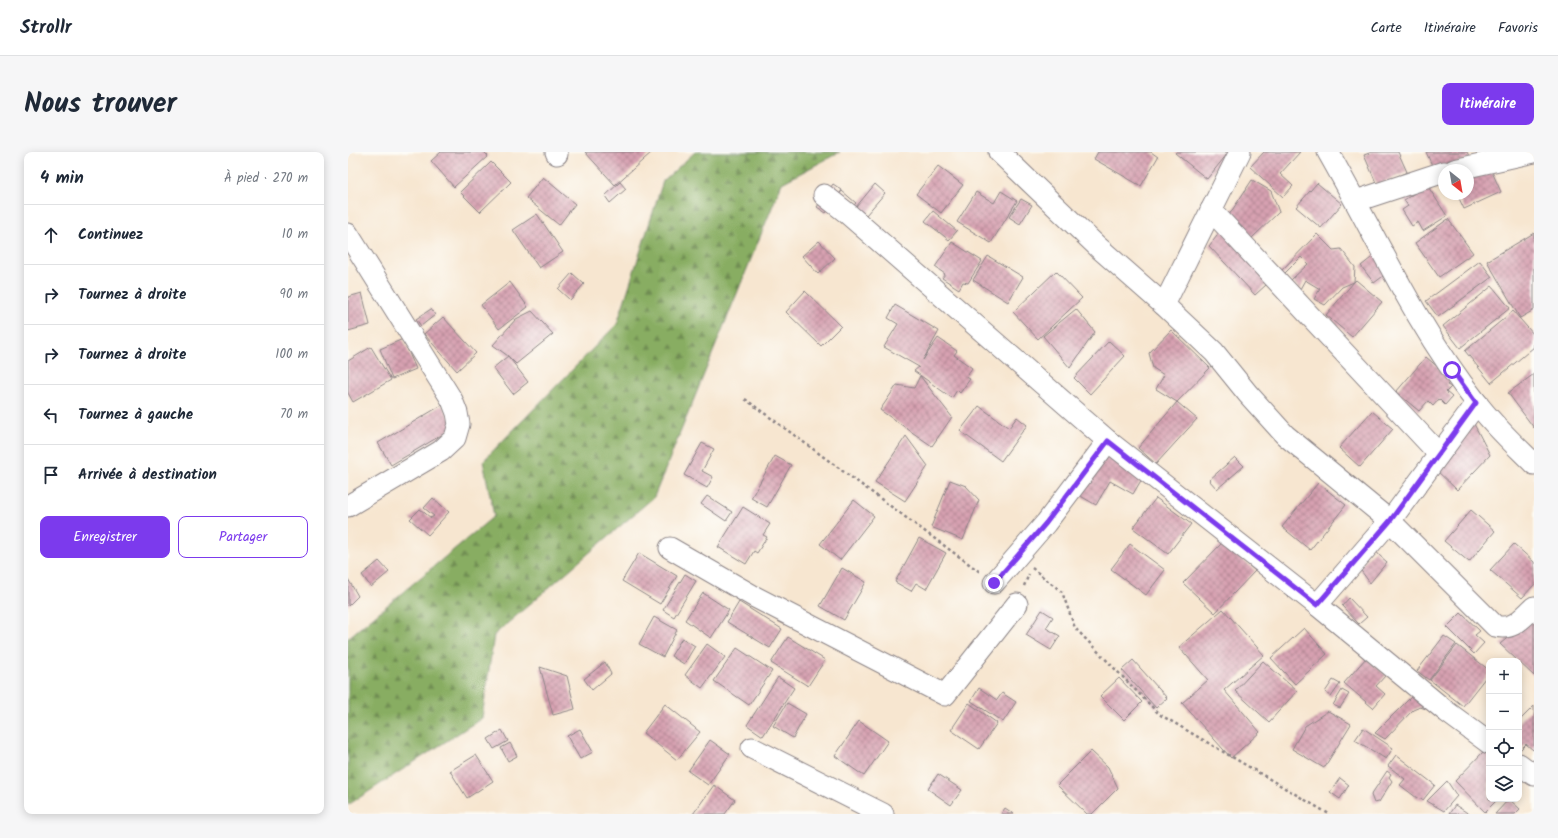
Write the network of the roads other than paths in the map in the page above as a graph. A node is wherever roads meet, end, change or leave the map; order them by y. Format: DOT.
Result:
graph roads {
  1 [pos="999,152"];
  2 [pos="1240,152"];
  3 [pos="1328,152"];
  4 [pos="1534,152"];
  5 [pos="1474,166"];
  6 [pos="1438,174"];
  7 [pos="824,195"];
  8 [pos="1356,201"];
  9 [pos="1211,210"];
  10 [pos="348,234"];
  11 [pos="1164,305"];
  12 [pos="1476,403"];
  13 [pos="1108,441"];
  14 [pos="1439,454"];
  15 [pos="1534,464"];
  16 [pos="348,506"];
  17 [pos="1390,521"];
  18 [pos="670,548"];
  19 [pos="994,583"];
  20 [pos="1017,604"];
  21 [pos="1317,605"];
  22 [pos="1534,607"];
  23 [pos="1486,741"];
  24 [pos="752,748"];
  25 [pos="1522,766"];
  26 [pos="1534,775"];
  27 [pos="883,814"];
  1 -- 11 [label="street"];
  2 -- 9 [label="street"];
  3 -- 8 [label="street"];
  4 -- 5 [label="street"];
  6 -- 8 [label="street"];
  7 -- 13 [label="street"];
  8 -- 12 [label="street"];
  9 -- 11 [label="street"];
  9 -- 14 [label="street"];
  10 -- 16 [label="street"];
  11 -- 17 [label="street"];
  12 -- 14 [label="street"];
  12 -- 15 [label="street"];
  13 -- 19 [label="street"];
  13 -- 21 [label="street"];
  14 -- 17 [label="street"];
  17 -- 21 [label="street"];
  17 -- 22 [label="street"];
  18 -- 20 [label="street"];
  21 -- 23 [label="street"];
  24 -- 27 [label="street"];
  25 -- 26 [label="street"];
}
